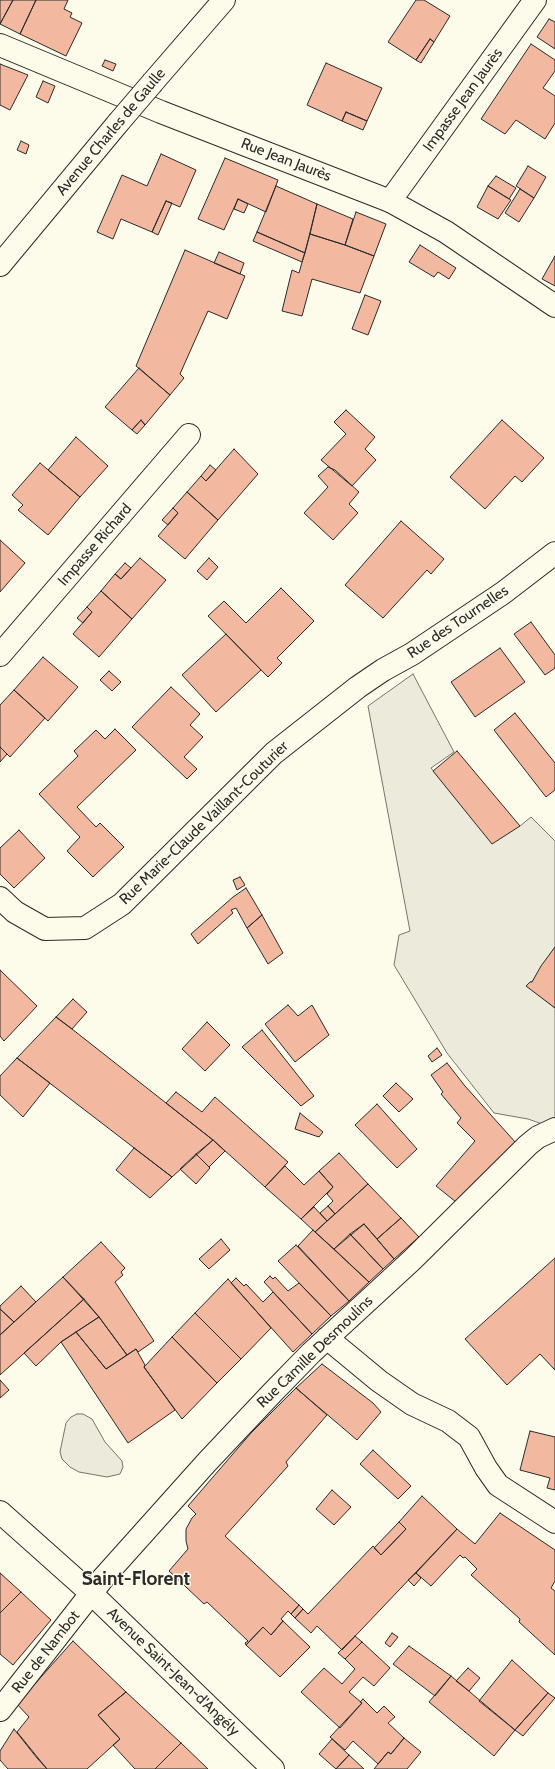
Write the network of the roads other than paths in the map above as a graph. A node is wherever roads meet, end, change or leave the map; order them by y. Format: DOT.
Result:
graph roads {
  1 [pos="224,0"];
  2 [pos="535,0"];
  3 [pos="0,45"];
  4 [pos="390,201"];
  5 [pos="0,265"];
  6 [pos="555,306"];
  7 [pos="189,435"];
  8 [pos="555,553"];
  9 [pos="0,655"];
  10 [pos="358,687"];
  11 [pos="0,898"];
  12 [pos="555,1129"];
  13 [pos="327,1338"];
  14 [pos="0,1512"];
  15 [pos="555,1522"];
  16 [pos="92,1594"];
  17 [pos="0,1710"];
  18 [pos="273,1769"];
  1 -- 5 [label="street, Avenue Charles de Gaulle, bridge"];
  2 -- 4 [label="street, Impasse Jean Jaurès"];
  3 -- 4 [label="street, Rue Jean Jaurès"];
  4 -- 6 [label="street, Rue Jean Jaurès"];
  7 -- 9 [label="street, Impasse Richard"];
  8 -- 10 [label="street, Rue des Tournelles"];
  10 -- 11 [label="street, Rue Marie-Claude Vaillant-Couturier"];
  12 -- 13 [label="street, Rue Camille Desmoulins"];
  13 -- 15 [label="street"];
  13 -- 16 [label="street, Rue Camille Desmoulins"];
  14 -- 16 [label="street, Avenue Saint-Jean-d'Angély"];
  16 -- 17 [label="street, Rue de Nambot"];
  16 -- 18 [label="street, Avenue Saint-Jean-d'Angély"];
}
